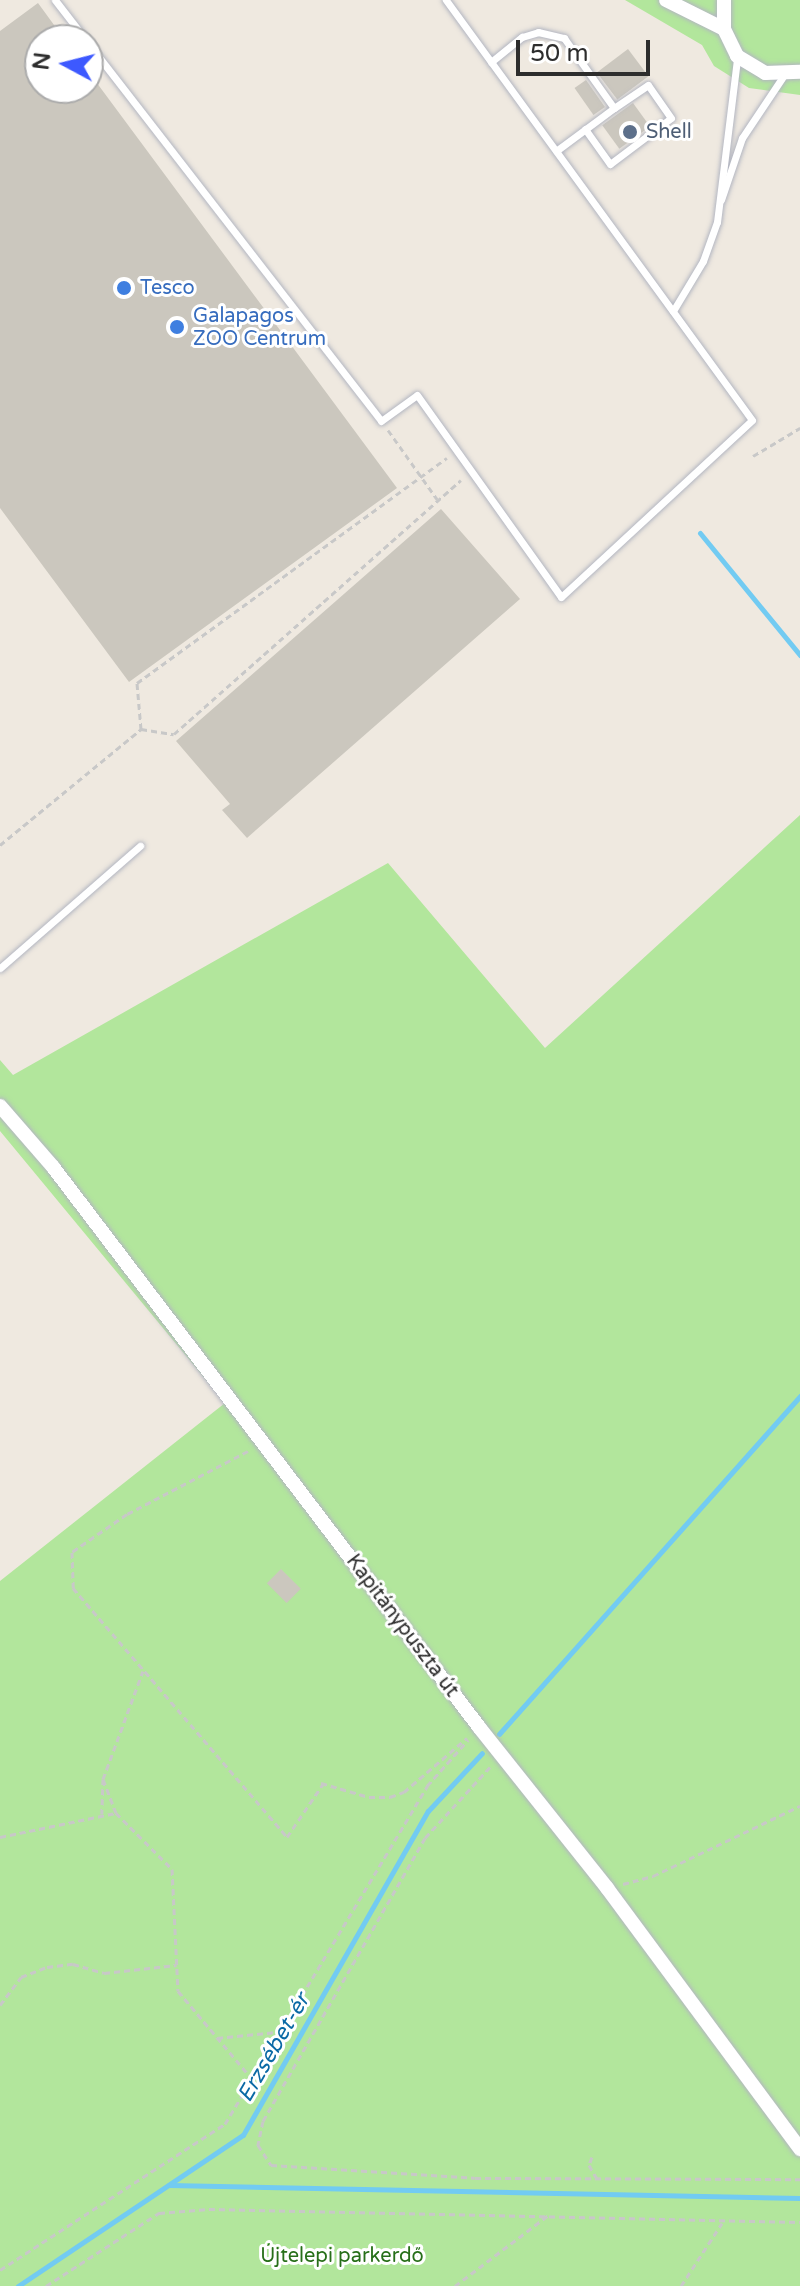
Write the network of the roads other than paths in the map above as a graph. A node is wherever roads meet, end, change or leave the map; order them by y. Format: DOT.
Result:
graph roads {
  1 [pos="55,0"];
  2 [pos="446,0"];
  3 [pos="666,0"];
  4 [pos="724,0"];
  5 [pos="74,24"];
  6 [pos="724,29"];
  7 [pos="737,56"];
  8 [pos="491,62"];
  9 [pos="104,63"];
  10 [pos="800,72"];
  11 [pos="784,75"];
  12 [pos="614,108"];
  13 [pos="585,129"];
  14 [pos="556,151"];
  15 [pos="719,206"];
  16 [pos="673,311"];
  17 [pos="140,846"];
  18 [pos="0,968"];
  19 [pos="0,1106"];
  20 [pos="800,2149"];
  1 -- 5 [label="lane"];
  2 -- 8 [label="lane"];
  3 -- 6 [label="street"];
  4 -- 6 [label="street"];
  6 -- 7 [label="street"];
  7 -- 11 [label="street"];
  7 -- 15 [label="lane"];
  8 -- 12 [label="lane"];
  8 -- 14 [label="lane"];
  9 -- 16 [label="lane"];
  10 -- 11 [label="street"];
  11 -- 15 [label="lane"];
  12 -- 13 [label="lane"];
  12 -- 13 [label="lane"];
  13 -- 14 [label="lane"];
  14 -- 16 [label="lane"];
  15 -- 16 [label="lane"];
  17 -- 18 [label="lane"];
  19 -- 20 [label="street, Kapitánypuszta út"];
}
